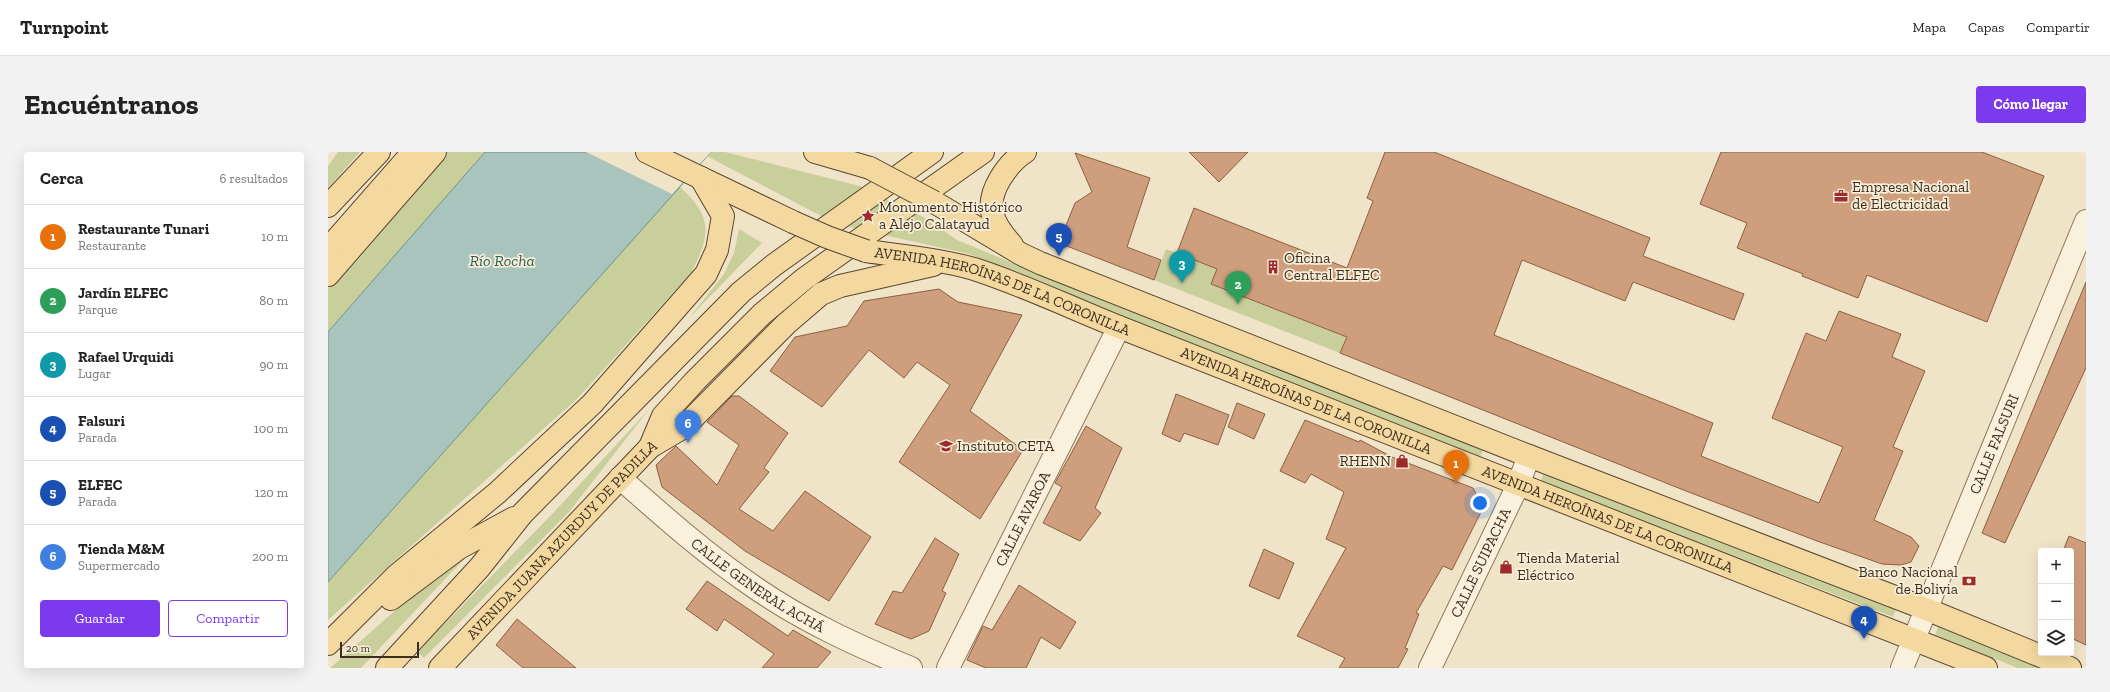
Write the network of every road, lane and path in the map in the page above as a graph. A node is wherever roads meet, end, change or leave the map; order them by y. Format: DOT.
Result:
graph roads {
  1 [pos="379,152"];
  2 [pos="413,152"];
  3 [pos="435,152"];
  4 [pos="647,152"];
  5 [pos="815,152"];
  6 [pos="932,152"];
  7 [pos="983,152"];
  8 [pos="1025,152"];
  9 [pos="696,176"];
  10 [pos="328,206"];
  11 [pos="2086,221"];
  12 [pos="328,248"];
  13 [pos="1021,254"];
  14 [pos="946,262"];
  15 [pos="328,275"];
  16 [pos="1119,327"];
  17 [pos="650,447"];
  18 [pos="1529,456"];
  19 [pos="620,478"];
  20 [pos="1518,485"];
  21 [pos="522,514"];
  22 [pos="1926,610"];
  23 [pos="1915,639"];
  24 [pos="328,644"];
  25 [pos="328,652"];
  26 [pos="395,665"];
  27 [pos="440,668"];
  28 [pos="911,668"];
  29 [pos="948,668"];
  30 [pos="1430,668"];
  31 [pos="1902,668"];
  32 [pos="1986,668"];
  33 [pos="2070,668"];
  1 -- 10 [label="main road"];
  2 -- 12 [label="main road"];
  3 -- 15 [label="main road"];
  4 -- 9 [label="main road, AVENIDA HEROÍNAS DE LA CORONILLA"];
  5 -- 13 [label="main road, AVENIDA HEROÍNAS DE LA CORONILLA, bridge"];
  6 -- 21 [label="main road"];
  7 -- 17 [label="main road"];
  8 -- 13 [label="main road"];
  9 -- 14 [label="main road, AVENIDA HEROÍNAS DE LA CORONILLA, bridge"];
  9 -- 24 [label="main road"];
  11 -- 22 [label="street, CALLE FALSURI"];
  13 -- 18 [label="main road, AVENIDA HEROÍNAS DE LA CORONILLA"];
  14 -- 16 [label="main road, AVENIDA HEROÍNAS DE LA CORONILLA"];
  14 -- 17 [label="main road, AVENIDA JUANA AZURDUY DE PADILLA"];
  16 -- 20 [label="main road, AVENIDA HEROÍNAS DE LA CORONILLA"];
  16 -- 29 [label="street, CALLE AVAROA"];
  17 -- 19 [label="main road, AVENIDA JUANA AZURDUY DE PADILLA"];
  18 -- 20 [label="street, CALLE SUIPACHA"];
  18 -- 22 [label="main road, AVENIDA HEROÍNAS DE LA CORONILLA"];
  19 -- 27 [label="main road, AVENIDA JUANA AZURDUY DE PADILLA"];
  19 -- 28 [label="street, CALLE GENERAL ACHÁ"];
  20 -- 23 [label="main road, AVENIDA HEROÍNAS DE LA CORONILLA"];
  20 -- 30 [label="street, CALLE SUIPACHA"];
  21 -- 25 [label="main road"];
  21 -- 26 [label="main road"];
  22 -- 23 [label="street, CALLE FALSURI"];
  22 -- 33 [label="main road, AVENIDA HEROÍNAS DE LA CORONILLA"];
  23 -- 31 [label="street, CALLE FALSURI"];
  23 -- 32 [label="main road, AVENIDA HEROÍNAS DE LA CORONILLA"];
}
